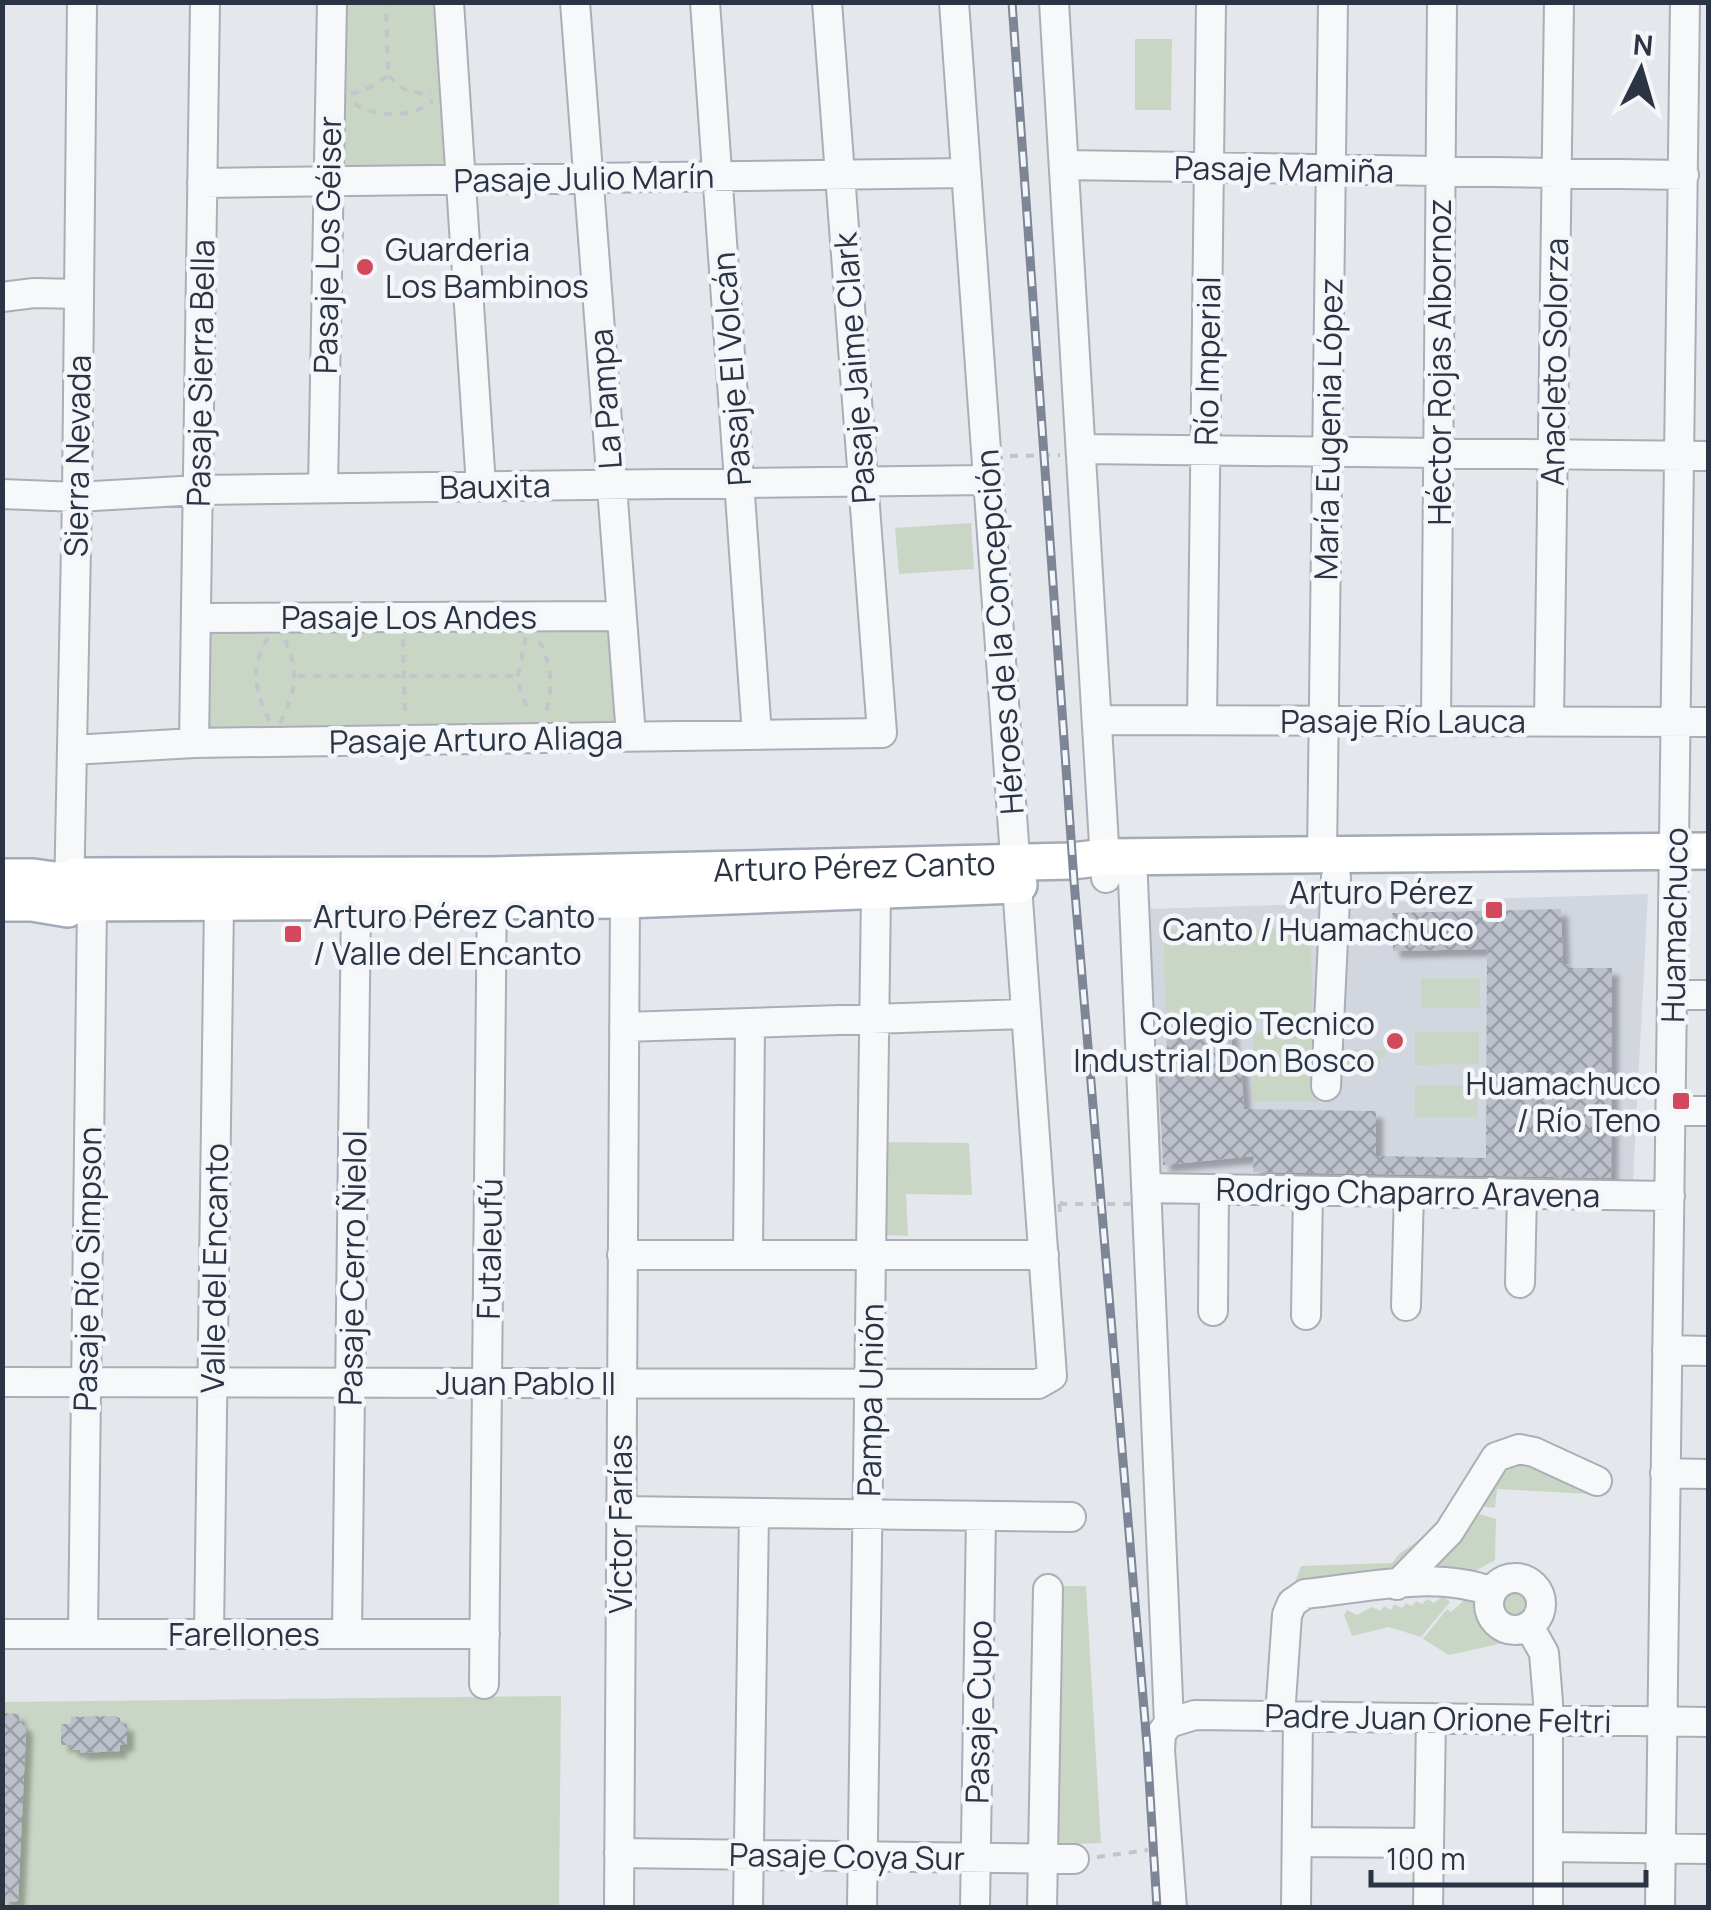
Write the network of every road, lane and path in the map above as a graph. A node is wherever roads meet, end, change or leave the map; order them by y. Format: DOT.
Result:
graph roads {
  1 [pos="82,2"];
  2 [pos="205,2"];
  3 [pos="332,2"];
  4 [pos="386,2"];
  5 [pos="448,2"];
  6 [pos="575,2"];
  7 [pos="705,2"];
  8 [pos="828,2"];
  9 [pos="954,2"];
  10 [pos="1054,2"];
  11 [pos="1211,2"];
  12 [pos="1333,2"];
  13 [pos="1442,2"];
  14 [pos="1559,2"];
  15 [pos="1686,2"];
  16 [pos="388,76"];
  17 [pos="443,88"];
  18 [pos="436,96"];
  19 [pos="1064,165"];
  20 [pos="1209,168"];
  21 [pos="1331,169"];
  22 [pos="1441,171"];
  23 [pos="966,173"];
  24 [pos="1557,173"];
  25 [pos="840,175"];
  26 [pos="1684,175"];
  27 [pos="718,176"];
  28 [pos="588,178"];
  29 [pos="460,180"];
  30 [pos="328,181"];
  31 [pos="202,183"];
  32 [pos="1696,257"];
  33 [pos="79,294"];
  34 [pos="2,297"];
  35 [pos="1082,448"];
  36 [pos="1206,450"];
  37 [pos="1328,452"];
  38 [pos="1438,453"];
  39 [pos="1553,454"];
  40 [pos="1695,456"];
  41 [pos="998,468"];
  42 [pos="862,482"];
  43 [pos="739,483"];
  44 [pos="611,485"];
  45 [pos="481,486"];
  46 [pos="323,488"];
  47 [pos="198,490"];
  48 [pos="2,494"];
  49 [pos="77,497"];
  50 [pos="621,616"];
  51 [pos="196,618"];
  52 [pos="532,623"];
  53 [pos="402,624"];
  54 [pos="260,625"];
  55 [pos="278,625"];
  56 [pos="295,625"];
  57 [pos="536,635"];
  58 [pos="296,676"];
  59 [pos="518,676"];
  60 [pos="404,677"];
  61 [pos="546,712"];
  62 [pos="529,714"];
  63 [pos="1098,720"];
  64 [pos="1202,720"];
  65 [pos="1325,721"];
  66 [pos="1436,721"];
  67 [pos="1549,722"];
  68 [pos="1677,722"];
  69 [pos="1708,722"];
  70 [pos="406,731"];
  71 [pos="293,732"];
  72 [pos="274,733"];
  73 [pos="882,733"];
  74 [pos="757,735"];
  75 [pos="630,736"];
  76 [pos="194,743"];
  77 [pos="72,750"];
  78 [pos="1692,863"];
  79 [pos="1329,866"];
  80 [pos="1119,868"];
  81 [pos="1016,873"];
  82 [pos="2,877"];
  83 [pos="493,889"];
  84 [pos="876,893"];
  85 [pos="76,898"];
  86 [pos="625,900"];
  87 [pos="2,903"];
  88 [pos="219,903"];
  89 [pos="356,903"];
  90 [pos="1673,994"];
  91 [pos="1708,995"];
  92 [pos="1026,1014"];
  93 [pos="874,1019"];
  94 [pos="750,1024"];
  95 [pos="624,1028"];
  96 [pos="1326,1086"];
  97 [pos="1671,1111"];
  98 [pos="1708,1111"];
  99 [pos="1214,1190"];
  100 [pos="1308,1191"];
  101 [pos="1139,1192"];
  102 [pos="1409,1192"];
  103 [pos="1522,1194"];
  104 [pos="1670,1196"];
  105 [pos="1060,1212"];
  106 [pos="748,1254"];
  107 [pos="622,1255"];
  108 [pos="872,1255"];
  109 [pos="1044,1255"];
  110 [pos="1520,1282"];
  111 [pos="1406,1306"];
  112 [pos="1213,1310"];
  113 [pos="1306,1315"];
  114 [pos="1667,1350"];
  115 [pos="1708,1351"];
  116 [pos="1048,1380"];
  117 [pos="2,1382"];
  118 [pos="86,1382"];
  119 [pos="213,1383"];
  120 [pos="350,1383"];
  121 [pos="488,1383"];
  122 [pos="620,1383"];
  123 [pos="871,1384"];
  124 [pos="1665,1473"];
  125 [pos="1708,1474"];
  126 [pos="1597,1481"];
  127 [pos="620,1511"];
  128 [pos="754,1512"];
  129 [pos="869,1514"];
  130 [pos="981,1516"];
  131 [pos="1070,1517"];
  132 [pos="1397,1585"];
  133 [pos="1048,1590"];
  134 [pos="1492,1592"];
  135 [pos="1529,1626"];
  136 [pos="2,1634"];
  137 [pos="82,1634"];
  138 [pos="209,1634"];
  139 [pos="347,1634"];
  140 [pos="485,1634"];
  141 [pos="484,1684"];
  142 [pos="1289,1716"];
  143 [pos="1430,1718"];
  144 [pos="1549,1720"];
  145 [pos="1662,1722"];
  146 [pos="1708,1722"];
  147 [pos="1169,1724"];
  148 [pos="1297,1842"];
  149 [pos="1429,1843"];
  150 [pos="1548,1847"];
  151 [pos="1167,1848"];
  152 [pos="1660,1848"];
  153 [pos="1708,1849"];
  154 [pos="620,1853"];
  155 [pos="749,1855"];
  156 [pos="863,1856"];
  157 [pos="976,1858"];
  158 [pos="1043,1859"];
  159 [pos="1074,1859"];
  160 [pos="619,1908"];
  161 [pos="748,1908"];
  162 [pos="862,1908"];
  163 [pos="975,1908"];
  164 [pos="1042,1908"];
  165 [pos="1172,1908"];
  166 [pos="1296,1908"];
  167 [pos="1428,1908"];
  168 [pos="1548,1908"];
  169 [pos="1660,1908"];
  1 -- 33 [label="street, Sierra Nevada"];
  2 -- 31 [label="street, Pasaje Sierra Bella"];
  3 -- 30 [label="street, Pasaje Los Géiser"];
  4 -- 16 [label="path"];
  5 -- 29 [label="street"];
  6 -- 28 [label="street, La Pampa"];
  7 -- 27 [label="street, Pasaje El Volcán"];
  8 -- 25 [label="street, Pasaje Jaime Clark"];
  9 -- 23 [label="street, Héroes de la Concepción"];
  10 -- 19 [label="street"];
  11 -- 20 [label="street, Río Imperial"];
  12 -- 21 [label="street, María Eugenia López"];
  13 -- 22 [label="street, Héctor Rojas Albornoz"];
  14 -- 24 [label="street, Anacleto Solorza"];
  15 -- 26 [label="street, Huamachuco"];
  16 -- 17 [label="path"];
  16 -- 18 [label="path"];
  19 -- 20 [label="street, Pasaje Mamiña"];
  19 -- 35 [label="street"];
  20 -- 21 [label="street, Pasaje Mamiña"];
  20 -- 36 [label="street, Río Imperial"];
  21 -- 22 [label="street, Pasaje Mamiña"];
  21 -- 37 [label="street, María Eugenia López"];
  22 -- 24 [label="street, Pasaje Mamiña"];
  22 -- 38 [label="street, Héctor Rojas Albornoz"];
  23 -- 25 [label="street, Pasaje Julio Marín"];
  23 -- 41 [label="street, Héroes de la Concepción"];
  24 -- 26 [label="street, Pasaje Mamiña"];
  24 -- 39 [label="street, Anacleto Solorza"];
  25 -- 27 [label="street, Pasaje Julio Marín"];
  25 -- 42 [label="street, Pasaje Jaime Clark"];
  26 -- 32 [label="street, Huamachuco"];
  27 -- 28 [label="street, Pasaje Julio Marín"];
  27 -- 43 [label="street, Pasaje El Volcán"];
  28 -- 29 [label="street, Pasaje Julio Marín"];
  28 -- 44 [label="street, La Pampa"];
  29 -- 30 [label="street, Pasaje Julio Marín"];
  29 -- 45 [label="street"];
  30 -- 31 [label="street, Pasaje Julio Marín"];
  30 -- 46 [label="street, Pasaje Los Géiser"];
  31 -- 47 [label="street, Pasaje Sierra Bella"];
  32 -- 40 [label="street, Huamachuco"];
  33 -- 34 [label="street"];
  33 -- 49 [label="street, Sierra Nevada"];
  35 -- 36 [label="street"];
  35 -- 41 [label="path"];
  35 -- 63 [label="street"];
  36 -- 37 [label="street"];
  36 -- 64 [label="street, Río Imperial"];
  37 -- 38 [label="street"];
  37 -- 65 [label="street, María Eugenia López"];
  38 -- 39 [label="street"];
  38 -- 66 [label="street, Héctor Rojas Albornoz"];
  39 -- 40 [label="street"];
  39 -- 67 [label="street, Anacleto Solorza"];
  40 -- 68 [label="street, Huamachuco"];
  41 -- 42 [label="street, Bauxita"];
  41 -- 81 [label="street, Héroes de la Concepción"];
  42 -- 43 [label="street, Bauxita"];
  42 -- 73 [label="street, Pasaje Jaime Clark"];
  43 -- 44 [label="street, Bauxita"];
  43 -- 74 [label="street, Pasaje El Volcán"];
  44 -- 45 [label="street, Bauxita"];
  44 -- 50 [label="street, La Pampa"];
  45 -- 46 [label="street, Bauxita"];
  46 -- 47 [label="street, Bauxita"];
  47 -- 49 [label="street, Bauxita"];
  47 -- 51 [label="street, Pasaje Sierra Bella"];
  48 -- 49 [label="street, Bauxita"];
  49 -- 77 [label="street, Sierra Nevada"];
  50 -- 51 [label="street, Pasaje Los Andes"];
  50 -- 75 [label="street, La Pampa"];
  51 -- 76 [label="street, Pasaje Sierra Bella"];
  52 -- 59 [label="path"];
  53 -- 60 [label="path"];
  54 -- 55 [label="path"];
  55 -- 56 [label="path"];
  55 -- 58 [label="path"];
  55 -- 72 [label="path"];
  57 -- 61 [label="path"];
  58 -- 60 [label="path"];
  58 -- 72 [label="path"];
  59 -- 60 [label="path"];
  59 -- 62 [label="path"];
  60 -- 70 [label="path"];
  63 -- 64 [label="street, Pasaje Río Lauca"];
  63 -- 80 [label="street"];
  64 -- 65 [label="street, Pasaje Río Lauca"];
  65 -- 66 [label="street, Pasaje Río Lauca"];
  65 -- 79 [label="street, María Eugenia López"];
  66 -- 67 [label="street, Pasaje Río Lauca"];
  67 -- 68 [label="street, Pasaje Río Lauca"];
  68 -- 69 [label="street, Pasaje Río Lauca"];
  68 -- 78 [label="street, Huamachuco"];
  71 -- 72 [label="path"];
  73 -- 74 [label="street, Pasaje Arturo Aliaga"];
  74 -- 75 [label="street, Pasaje Arturo Aliaga"];
  75 -- 76 [label="street, Pasaje Arturo Aliaga"];
  76 -- 77 [label="street, Pasaje Arturo Aliaga"];
  77 -- 85 [label="street, Sierra Nevada"];
  78 -- 79 [label="main road, Arturo Pérez Canto"];
  78 -- 90 [label="street, Huamachuco"];
  79 -- 80 [label="main road, Arturo Pérez Canto"];
  79 -- 96 [label="street, María Eugenia López"];
  80 -- 81 [label="main road, Arturo Pérez Canto"];
  80 -- 101 [label="street"];
  81 -- 83 [label="main road, Arturo Pérez Canto"];
  81 -- 84 [label="main road, Arturo Pérez Canto"];
  81 -- 92 [label="street, Héroes de la Concepción"];
  82 -- 85 [label="main road, Arturo Pérez Canto"];
  83 -- 85 [label="main road, Arturo Pérez Canto"];
  83 -- 86 [label="main road, Arturo Pérez Canto"];
  83 -- 89 [label="main road, Arturo Pérez Canto"];
  83 -- 121 [label="street, Futaleufú"];
  84 -- 86 [label="main road, Arturo Pérez Canto"];
  84 -- 93 [label="street, Pampa Unión"];
  85 -- 87 [label="main road, Arturo Pérez Canto"];
  85 -- 88 [label="main road, Arturo Pérez Canto"];
  85 -- 118 [label="street, Pasaje Río Simpson"];
  86 -- 95 [label="street, Víctor Farías"];
  88 -- 89 [label="main road, Arturo Pérez Canto"];
  88 -- 119 [label="street, Valle del Encanto"];
  89 -- 120 [label="street, Pasaje Cerro Ñielol"];
  90 -- 91 [label="street"];
  90 -- 97 [label="street, Huamachuco"];
  92 -- 93 [label="street"];
  92 -- 109 [label="street, Héroes de la Concepción"];
  93 -- 94 [label="street"];
  93 -- 108 [label="street, Pampa Unión"];
  94 -- 95 [label="street"];
  94 -- 106 [label="street"];
  95 -- 107 [label="street, Víctor Farías"];
  97 -- 98 [label="street"];
  97 -- 104 [label="street, Huamachuco"];
  99 -- 100 [label="street, Rodrigo Chaparro Aravena"];
  99 -- 101 [label="street, Rodrigo Chaparro Aravena"];
  99 -- 112 [label="street"];
  100 -- 102 [label="street, Rodrigo Chaparro Aravena"];
  100 -- 113 [label="street"];
  101 -- 105 [label="path, bridge"];
  101 -- 147 [label="street"];
  102 -- 103 [label="street, Rodrigo Chaparro Aravena"];
  102 -- 111 [label="street"];
  103 -- 104 [label="street, Rodrigo Chaparro Aravena"];
  103 -- 110 [label="street"];
  104 -- 114 [label="street, Huamachuco"];
  106 -- 107 [label="street"];
  106 -- 108 [label="street"];
  107 -- 122 [label="street, Víctor Farías"];
  108 -- 109 [label="street"];
  108 -- 123 [label="street, Pampa Unión"];
  109 -- 116 [label="street, Héroes de la Concepción"];
  114 -- 115 [label="street"];
  114 -- 124 [label="street, Huamachuco"];
  116 -- 123 [label="street, Juan Pablo II"];
  117 -- 118 [label="street, Juan Pablo II"];
  118 -- 119 [label="street, Juan Pablo II"];
  118 -- 137 [label="street, Pasaje Río Simpson"];
  119 -- 120 [label="street, Juan Pablo II"];
  119 -- 138 [label="street, Valle del Encanto"];
  120 -- 121 [label="street, Juan Pablo II"];
  120 -- 139 [label="street, Pasaje Cerro Ñielol"];
  121 -- 122 [label="street, Juan Pablo II"];
  121 -- 140 [label="street, Futaleufú"];
  122 -- 123 [label="street, Juan Pablo II"];
  122 -- 127 [label="street, Víctor Farías"];
  123 -- 129 [label="street, Pampa Unión"];
  124 -- 125 [label="street"];
  124 -- 145 [label="street, Huamachuco"];
  126 -- 132 [label="street"];
  127 -- 128 [label="street"];
  127 -- 154 [label="street, Víctor Farías"];
  128 -- 129 [label="street"];
  128 -- 155 [label="street"];
  129 -- 130 [label="street"];
  129 -- 156 [label="street, Pampa Unión"];
  130 -- 131 [label="street"];
  130 -- 157 [label="street, Pasaje Cupo"];
  132 -- 134 [label="street"];
  132 -- 142 [label="street"];
  133 -- 158 [label="street"];
  134 -- 135 [label="street"];
  134 -- 135 [label="street"];
  135 -- 144 [label="street"];
  136 -- 137 [label="street, Farellones"];
  137 -- 138 [label="street, Farellones"];
  138 -- 139 [label="street, Farellones"];
  139 -- 140 [label="street, Farellones"];
  140 -- 141 [label="street, Futaleufú"];
  142 -- 143 [label="street, Padre Juan Orione Feltri"];
  142 -- 147 [label="street, Padre Juan Orione Feltri"];
  142 -- 148 [label="street"];
  143 -- 144 [label="street, Padre Juan Orione Feltri"];
  143 -- 149 [label="street"];
  144 -- 145 [label="street, Padre Juan Orione Feltri"];
  144 -- 150 [label="street"];
  145 -- 146 [label="street, Padre Juan Orione Feltri"];
  145 -- 152 [label="street, Huamachuco"];
  147 -- 151 [label="street"];
  148 -- 149 [label="street"];
  148 -- 166 [label="street"];
  149 -- 167 [label="street"];
  150 -- 152 [label="street"];
  150 -- 168 [label="street"];
  151 -- 159 [label="path"];
  151 -- 165 [label="street"];
  152 -- 153 [label="street"];
  152 -- 169 [label="street, Huamachuco"];
  154 -- 155 [label="street, Pasaje Coya Sur"];
  154 -- 160 [label="street, Víctor Farías"];
  155 -- 156 [label="street, Pasaje Coya Sur"];
  155 -- 161 [label="street"];
  156 -- 157 [label="street, Pasaje Coya Sur"];
  156 -- 162 [label="street, Pampa Unión"];
  157 -- 158 [label="street, Pasaje Coya Sur"];
  157 -- 163 [label="street, Pasaje Cupo"];
  158 -- 159 [label="street, Pasaje Coya Sur"];
  158 -- 164 [label="street"];
}
